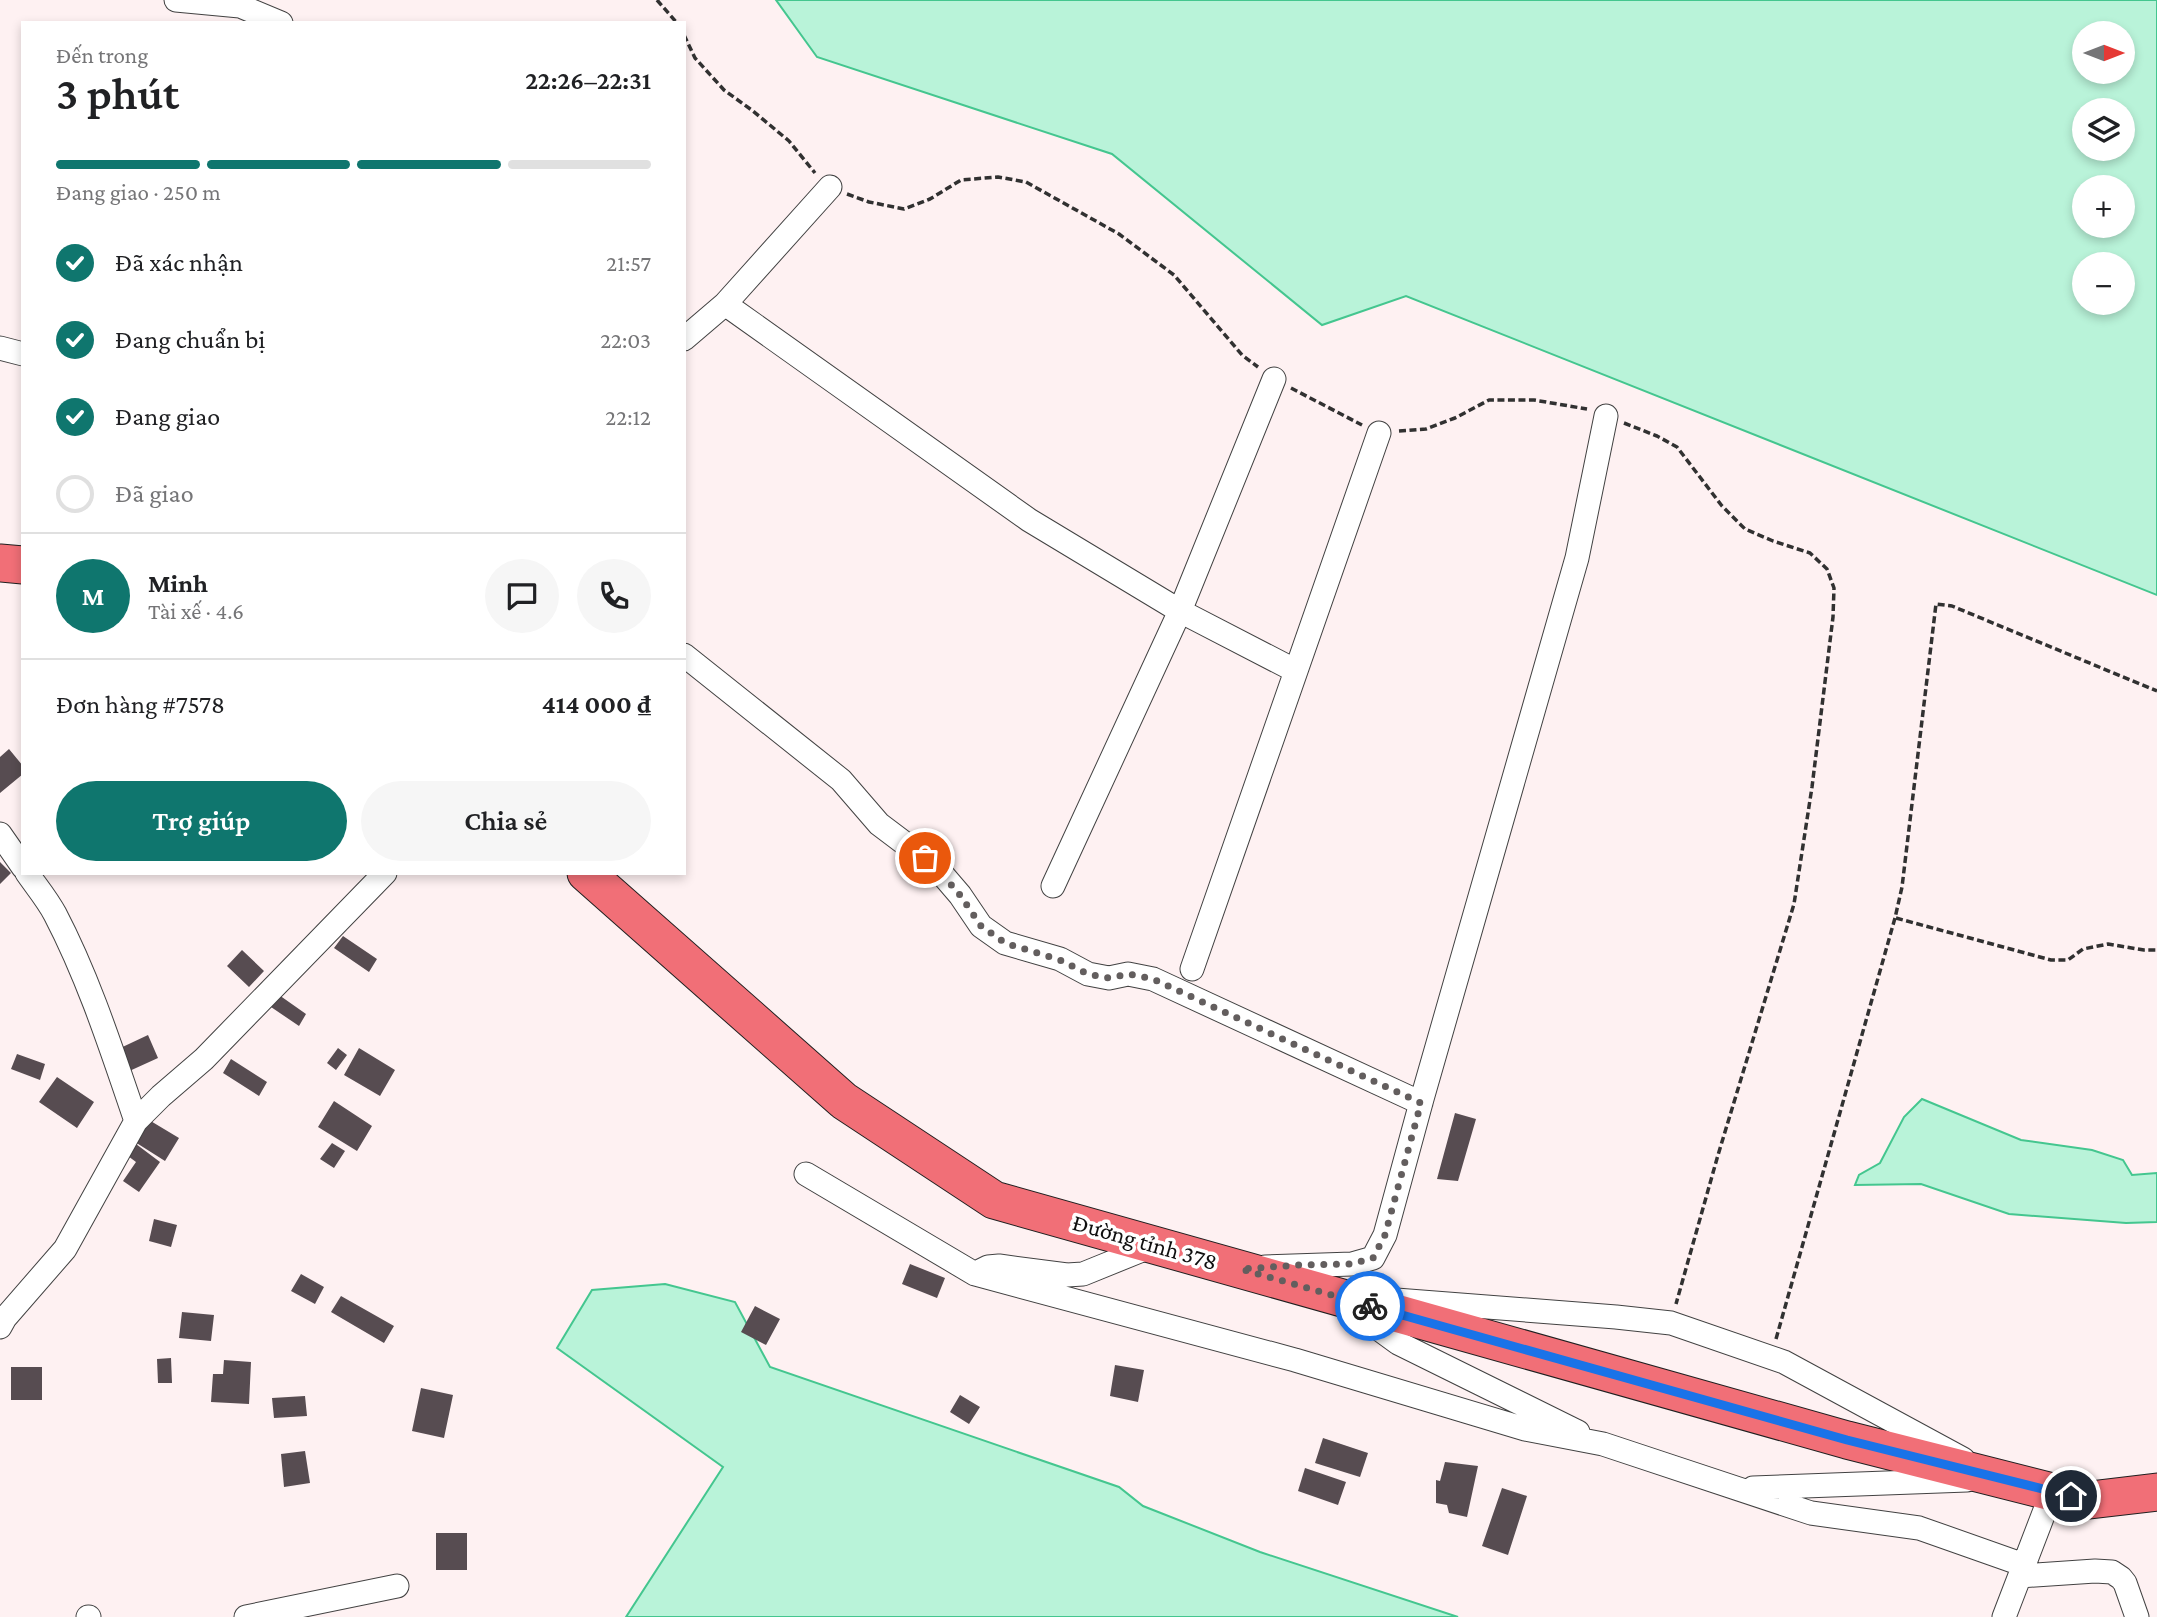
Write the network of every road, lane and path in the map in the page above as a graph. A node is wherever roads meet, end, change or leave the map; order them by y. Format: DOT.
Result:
graph roads {
  1 [pos="176,0"];
  2 [pos="657,0"];
  3 [pos="276,21"];
  4 [pos="675,21"];
  5 [pos="686,39"];
  6 [pos="830,187"];
  7 [pos="725,304"];
  8 [pos="686,337"];
  9 [pos="0,348"];
  10 [pos="21,353"];
  11 [pos="1274,379"];
  12 [pos="1606,416"];
  13 [pos="1379,433"];
  14 [pos="0,563"];
  15 [pos="21,565"];
  16 [pos="1180,611"];
  17 [pos="686,657"];
  18 [pos="1296,671"];
  19 [pos="2157,691"];
  20 [pos="0,834"];
  21 [pos="21,864"];
  22 [pos="28,875"];
  23 [pos="383,875"];
  24 [pos="588,875"];
  25 [pos="1053,886"];
  26 [pos="1895,918"];
  27 [pos="2157,950"];
  28 [pos="1192,969"];
  29 [pos="1421,1103"];
  30 [pos="136,1121"];
  31 [pos="806,1174"];
  32 [pos="1154,1245"];
  33 [pos="1241,1269"];
  34 [pos="975,1275"];
  35 [pos="1333,1296"];
  36 [pos="1671,1323"];
  37 [pos="0,1327"];
  38 [pos="1771,1358"];
  39 [pos="1603,1444"];
  40 [pos="1999,1479"];
  41 [pos="1736,1489"];
  42 [pos="2052,1492"];
  43 [pos="2157,1492"];
  44 [pos="2022,1571"];
  45 [pos="397,1586"];
  46 [pos="246,1617"];
  47 [pos="2004,1617"];
  48 [pos="2137,1617"];
  1 -- 3 [label="street"];
  2 -- 4 [label="path"];
  5 -- 6 [label="path"];
  6 -- 7 [label="street"];
  6 -- 11 [label="path"];
  7 -- 8 [label="street"];
  7 -- 16 [label="street"];
  9 -- 10 [label="street"];
  11 -- 13 [label="path"];
  11 -- 16 [label="street"];
  12 -- 13 [label="path"];
  12 -- 29 [label="street"];
  12 -- 36 [label="path"];
  13 -- 18 [label="street"];
  14 -- 15 [label="main road"];
  16 -- 18 [label="street"];
  16 -- 25 [label="street"];
  17 -- 29 [label="street"];
  18 -- 28 [label="street"];
  19 -- 26 [label="path"];
  20 -- 21 [label="street"];
  22 -- 30 [label="street"];
  23 -- 30 [label="street"];
  24 -- 32 [label="main road, Đường tỉnh 378"];
  26 -- 27 [label="path"];
  26 -- 38 [label="path"];
  29 -- 33 [label="street"];
  30 -- 37 [label="street"];
  31 -- 34 [label="street"];
  32 -- 33 [label="main road, Đường tỉnh 378"];
  32 -- 34 [label="street"];
  33 -- 35 [label="main road, Đường tỉnh 378"];
  34 -- 39 [label="street"];
  35 -- 36 [label="street"];
  35 -- 39 [label="street"];
  35 -- 40 [label="main road, Đường tỉnh 378"];
  36 -- 38 [label="street"];
  38 -- 40 [label="street"];
  39 -- 41 [label="street"];
  40 -- 41 [label="street"];
  40 -- 42 [label="main road, Đường tỉnh 378"];
  41 -- 44 [label="street"];
  42 -- 43 [label="main road, Đường tỉnh 378"];
  42 -- 44 [label="street"];
  44 -- 47 [label="street"];
  44 -- 48 [label="street"];
  45 -- 46 [label="street"];
}
